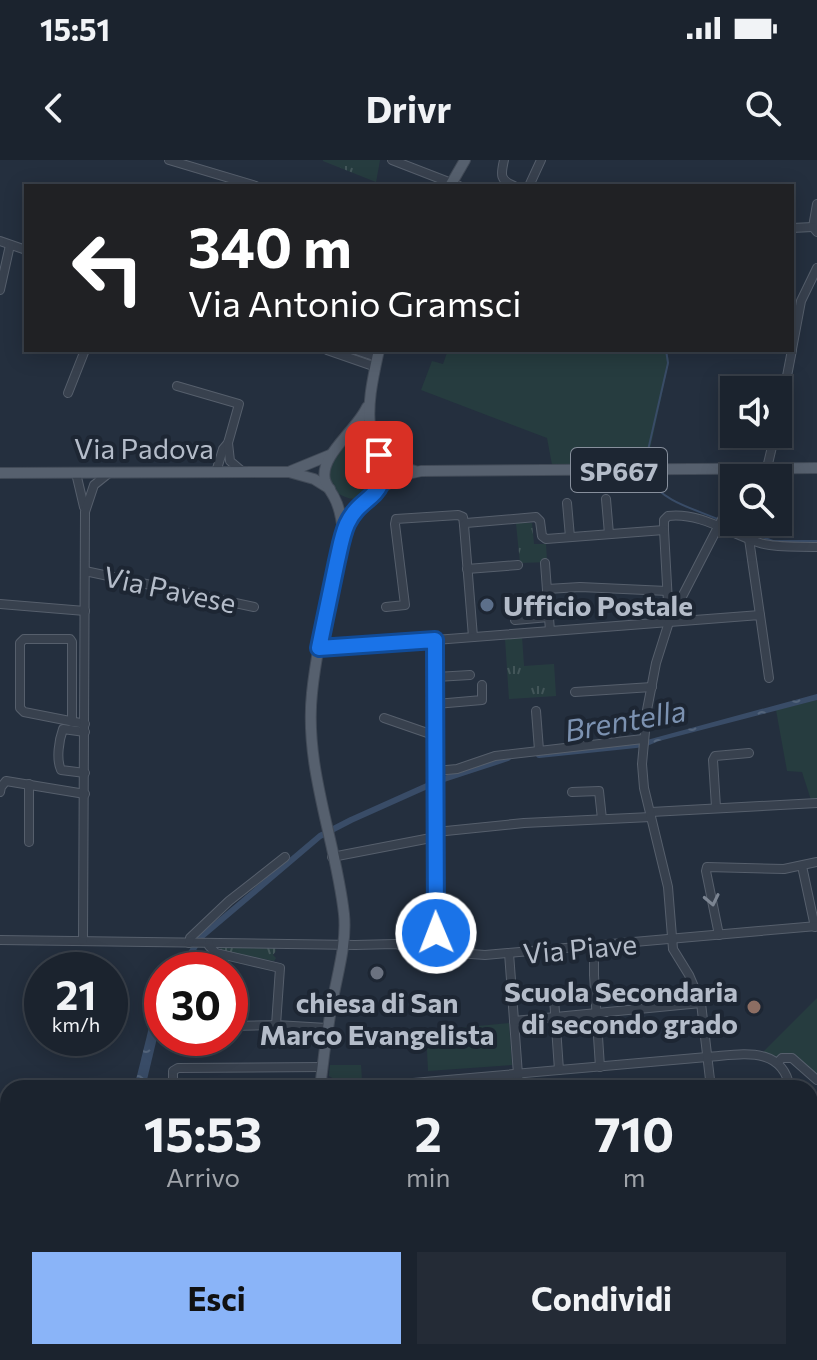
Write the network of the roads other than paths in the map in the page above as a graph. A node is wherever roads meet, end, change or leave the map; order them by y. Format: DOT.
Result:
graph roads {
  1 [pos="169,160"];
  2 [pos="212,160"];
  3 [pos="392,160"];
  4 [pos="465,160"];
  5 [pos="504,160"];
  6 [pos="541,160"];
  7 [pos="208,171"];
  8 [pos="250,184"];
  9 [pos="451,184"];
  10 [pos="453,184"];
  11 [pos="510,184"];
  12 [pos="530,184"];
  13 [pos="817,204"];
  14 [pos="794,228"];
  15 [pos="815,230"];
  16 [pos="0,241"];
  17 [pos="10,245"];
  18 [pos="24,249"];
  19 [pos="817,268"];
  20 [pos="1,286"];
  21 [pos="794,339"];
  22 [pos="84,352"];
  23 [pos="340,352"];
  24 [pos="792,352"];
  25 [pos="377,358"];
  26 [pos="787,376"];
  27 [pos="177,386"];
  28 [pos="68,393"];
  29 [pos="371,398"];
  30 [pos="343,442"];
  31 [pos="228,443"];
  32 [pos="375,448"];
  33 [pos="330,455"];
  34 [pos="230,461"];
  35 [pos="792,468"];
  36 [pos="817,468"];
  37 [pos="421,471"];
  38 [pos="219,472"];
  39 [pos="243,472"];
  40 [pos="289,472"];
  41 [pos="0,473"];
  42 [pos="76,473"];
  43 [pos="88,473"];
  44 [pos="110,473"];
  45 [pos="720,474"];
  46 [pos="377,491"];
  47 [pos="331,492"];
  48 [pos="90,496"];
  49 [pos="367,499"];
  50 [pos="606,499"];
  51 [pos="567,503"];
  52 [pos="85,512"];
  53 [pos="720,522"];
  54 [pos="464,525"];
  55 [pos="664,530"];
  56 [pos="609,534"];
  57 [pos="744,536"];
  58 [pos="342,537"];
  59 [pos="570,537"];
  60 [pos="749,539"];
  61 [pos="817,547"];
  62 [pos="545,563"];
  63 [pos="518,565"];
  64 [pos="467,569"];
  65 [pos="85,571"];
  66 [pos="547,589"];
  67 [pos="667,591"];
  68 [pos="0,604"];
  69 [pos="254,607"];
  70 [pos="386,607"];
  71 [pos="85,611"];
  72 [pos="760,615"];
  73 [pos="549,617"];
  74 [pos="515,620"];
  75 [pos="669,622"];
  76 [pos="550,631"];
  77 [pos="473,637"];
  78 [pos="435,640"];
  79 [pos="319,648"];
  80 [pos="470,675"];
  81 [pos="436,677"];
  82 [pos="769,678"];
  83 [pos="482,685"];
  84 [pos="652,687"];
  85 [pos="575,692"];
  86 [pos="436,704"];
  87 [pos="536,711"];
  88 [pos="384,718"];
  89 [pos="72,722"];
  90 [pos="85,728"];
  91 [pos="436,736"];
  92 [pos="643,740"];
  93 [pos="539,750"];
  94 [pos="749,753"];
  95 [pos="436,771"];
  96 [pos="85,773"];
  97 [pos="29,784"];
  98 [pos="0,792"];
  99 [pos="572,792"];
  100 [pos="85,794"];
  101 [pos="817,803"];
  102 [pos="716,807"];
  103 [pos="651,814"];
  104 [pos="602,819"];
  105 [pos="436,834"];
  106 [pos="29,842"];
  107 [pos="285,857"];
  108 [pos="332,857"];
  109 [pos="817,862"];
  110 [pos="802,866"];
  111 [pos="436,916"];
  112 [pos="816,927"];
  113 [pos="719,935"];
  114 [pos="0,940"];
  115 [pos="672,940"];
  116 [pos="83,941"];
  117 [pos="193,943"];
  118 [pos="207,943"];
  119 [pos="343,945"];
  120 [pos="409,946"];
  121 [pos="594,946"];
  122 [pos="436,950"];
  123 [pos="509,953"];
  124 [pos="554,998"];
  125 [pos="701,1003"];
  126 [pos="596,1014"];
  127 [pos="556,1018"];
  128 [pos="514,1021"];
  129 [pos="276,1025"];
  130 [pos="248,1026"];
  131 [pos="327,1028"];
  132 [pos="707,1057"];
  133 [pos="777,1063"];
  134 [pos="322,1067"];
  135 [pos="600,1067"];
  136 [pos="559,1070"];
  137 [pos="518,1074"];
  138 [pos="173,1080"];
  139 [pos="320,1080"];
  140 [pos="478,1080"];
  141 [pos="518,1080"];
  142 [pos="710,1080"];
  143 [pos="788,1080"];
  144 [pos="817,1080"];
  1 -- 7 [label="street"];
  2 -- 7 [label="street"];
  3 -- 9 [label="street"];
  4 -- 10 [label="main road"];
  5 -- 11 [label="street"];
  6 -- 12 [label="street"];
  7 -- 8 [label="street"];
  13 -- 15 [label="street"];
  14 -- 15 [label="street"];
  16 -- 17 [label="street"];
  17 -- 18 [label="street"];
  17 -- 20 [label="street"];
  19 -- 21 [label="street"];
  22 -- 28 [label="street"];
  23 -- 25 [label="street"];
  24 -- 26 [label="street"];
  25 -- 29 [label="main road"];
  27 -- 31 [label="street"];
  29 -- 30 [label="main road"];
  29 -- 32 [label="main road"];
  30 -- 32 [label="main road"];
  30 -- 33 [label="main road"];
  31 -- 34 [label="street"];
  31 -- 38 [label="street"];
  32 -- 37 [label="main road, SP667"];
  32 -- 46 [label="main road"];
  33 -- 40 [label="main road, Via Padova"];
  33 -- 47 [label="main road"];
  34 -- 38 [label="street"];
  34 -- 39 [label="street"];
  35 -- 36 [label="main road, SP667"];
  37 -- 45 [label="main road, SP667"];
  37 -- 46 [label="main road, SP667"];
  38 -- 39 [label="main road, Via Padova"];
  38 -- 44 [label="main road, Via Padova"];
  39 -- 40 [label="main road, Via Padova"];
  40 -- 47 [label="main road, Via Padova"];
  41 -- 42 [label="main road, Via Padova"];
  42 -- 43 [label="main road, Via Padova"];
  42 -- 52 [label="street"];
  43 -- 44 [label="main road, Via Padova"];
  43 -- 48 [label="street"];
  44 -- 48 [label="street"];
  46 -- 49 [label="main road"];
  47 -- 49 [label="main road"];
  47 -- 58 [label="main road"];
  48 -- 52 [label="street"];
  49 -- 58 [label="main road"];
  50 -- 56 [label="street"];
  51 -- 59 [label="street"];
  52 -- 65 [label="street"];
  53 -- 55 [label="street"];
  53 -- 75 [label="street"];
  54 -- 59 [label="street"];
  54 -- 64 [label="street"];
  54 -- 70 [label="street"];
  55 -- 56 [label="street"];
  55 -- 67 [label="street"];
  56 -- 59 [label="street"];
  57 -- 60 [label="street"];
  58 -- 79 [label="main road"];
  60 -- 61 [label="street"];
  60 -- 72 [label="street"];
  62 -- 66 [label="street"];
  63 -- 64 [label="street"];
  64 -- 77 [label="street"];
  65 -- 69 [label="street, Via Pavese"];
  65 -- 71 [label="street"];
  66 -- 67 [label="street"];
  66 -- 73 [label="street"];
  67 -- 75 [label="street"];
  68 -- 71 [label="street"];
  71 -- 90 [label="street"];
  72 -- 75 [label="street"];
  72 -- 82 [label="street"];
  73 -- 74 [label="street"];
  73 -- 76 [label="street"];
  75 -- 76 [label="street"];
  75 -- 84 [label="street"];
  76 -- 77 [label="street"];
  77 -- 78 [label="street"];
  78 -- 79 [label="street"];
  78 -- 81 [label="street"];
  79 -- 108 [label="main road"];
  80 -- 81 [label="street"];
  81 -- 86 [label="street"];
  83 -- 86 [label="street"];
  84 -- 85 [label="street"];
  84 -- 92 [label="street"];
  86 -- 91 [label="street"];
  87 -- 93 [label="street"];
  88 -- 91 [label="street"];
  89 -- 89 [label="street"];
  89 -- 90 [label="street"];
  90 -- 96 [label="street"];
  90 -- 96 [label="street"];
  91 -- 95 [label="street"];
  92 -- 93 [label="street"];
  92 -- 103 [label="street"];
  93 -- 95 [label="street"];
  94 -- 102 [label="street"];
  95 -- 105 [label="street"];
  96 -- 100 [label="street"];
  97 -- 98 [label="street"];
  97 -- 100 [label="street"];
  97 -- 106 [label="street"];
  99 -- 104 [label="street"];
  100 -- 116 [label="street"];
  101 -- 102 [label="street"];
  102 -- 103 [label="street"];
  103 -- 104 [label="street"];
  103 -- 115 [label="street"];
  104 -- 105 [label="street"];
  105 -- 108 [label="street"];
  105 -- 111 [label="street"];
  107 -- 117 [label="street"];
  108 -- 119 [label="main road"];
  109 -- 110 [label="street"];
  110 -- 112 [label="street"];
  110 -- 113 [label="street, one-way"];
  111 -- 120 [label="street"];
  111 -- 122 [label="street"];
  112 -- 113 [label="street, Via Piave"];
  113 -- 115 [label="street, Via Piave"];
  114 -- 116 [label="street, Via Piave"];
  115 -- 121 [label="street, Via Piave"];
  115 -- 125 [label="street"];
  116 -- 117 [label="street, Via Piave"];
  117 -- 118 [label="street, Via Piave"];
  118 -- 119 [label="street, Via Piave"];
  118 -- 129 [label="street"];
  119 -- 120 [label="street, Via Piave"];
  119 -- 131 [label="main road"];
  120 -- 122 [label="street, Via Piave"];
  121 -- 123 [label="street, Via Piave"];
  121 -- 126 [label="street"];
  122 -- 123 [label="street, Via Piave"];
  123 -- 128 [label="street"];
  124 -- 127 [label="street"];
  125 -- 126 [label="street"];
  125 -- 132 [label="street"];
  126 -- 127 [label="street"];
  126 -- 135 [label="street"];
  127 -- 128 [label="street"];
  127 -- 136 [label="street"];
  128 -- 137 [label="street"];
  129 -- 130 [label="street"];
  129 -- 131 [label="street"];
  131 -- 134 [label="main road"];
  132 -- 133 [label="street"];
  132 -- 135 [label="street"];
  132 -- 142 [label="street"];
  133 -- 143 [label="street"];
  133 -- 144 [label="street"];
  134 -- 138 [label="street"];
  134 -- 139 [label="main road"];
  135 -- 136 [label="street"];
  136 -- 137 [label="street"];
  137 -- 140 [label="street"];
  137 -- 141 [label="street"];
}
